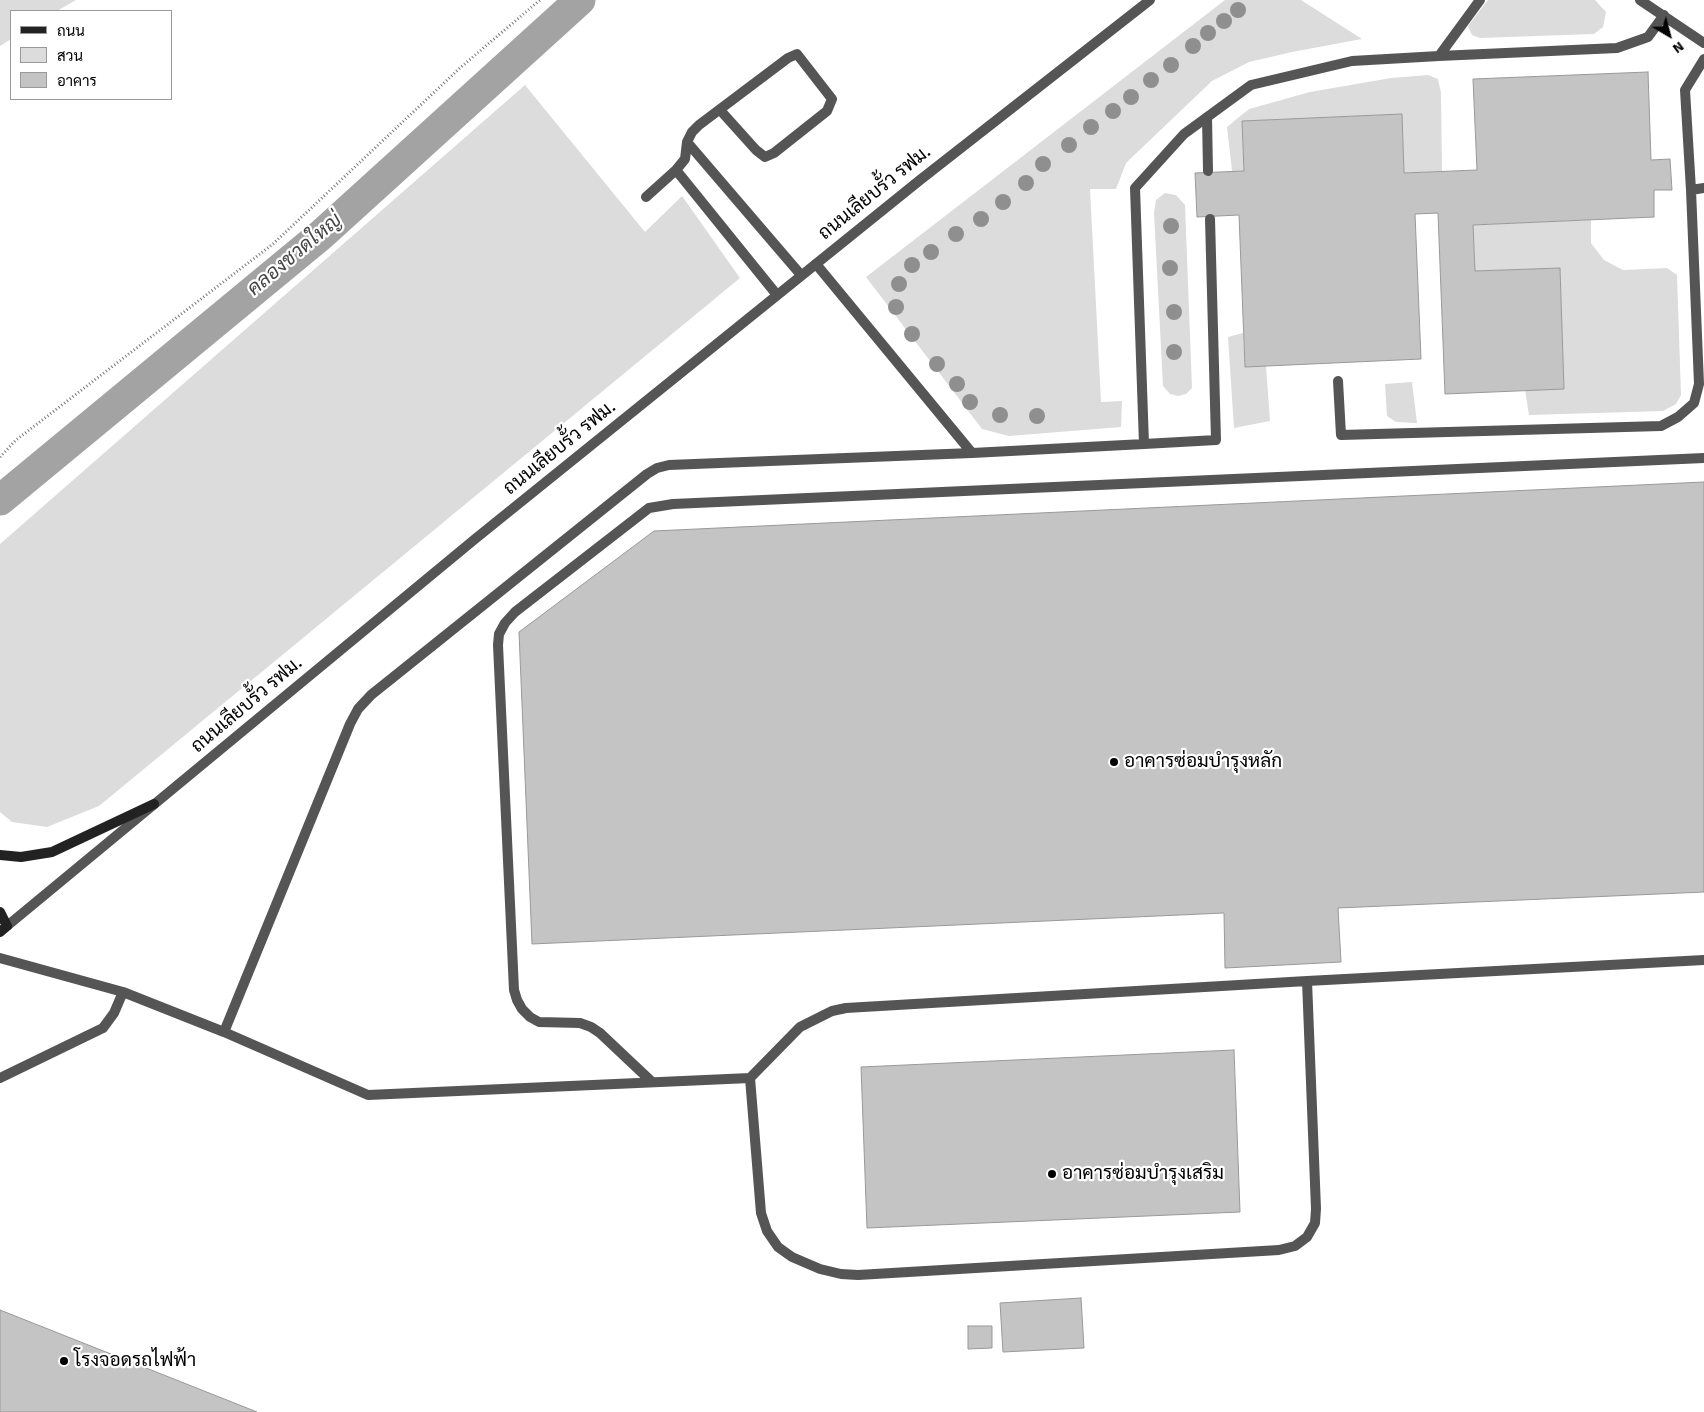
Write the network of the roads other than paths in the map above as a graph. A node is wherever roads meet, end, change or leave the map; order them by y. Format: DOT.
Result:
graph roads {
  1 [pos="1150,0"];
  2 [pos="1480,0"];
  3 [pos="1640,0"];
  4 [pos="1664,15"];
  5 [pos="1704,43"];
  6 [pos="1439,56"];
  7 [pos="1704,59"];
  8 [pos="720,110"];
  9 [pos="1207,117"];
  10 [pos="688,142"];
  11 [pos="676,170"];
  12 [pos="1208,171"];
  13 [pos="1704,188"];
  14 [pos="1691,190"];
  15 [pos="646,197"];
  16 [pos="1210,219"];
  17 [pos="816,264"];
  18 [pos="801,275"];
  19 [pos="777,295"];
  20 [pos="1338,381"];
  21 [pos="1144,444"];
  22 [pos="972,453"];
  23 [pos="1704,458"];
  24 [pos="154,804"];
  25 [pos="0,855"];
  26 [pos="0,912"];
  27 [pos="3,929"];
  28 [pos="0,958"];
  29 [pos="1704,960"];
  30 [pos="1308,981"];
  31 [pos="123,992"];
  32 [pos="224,1032"];
  33 [pos="0,1078"];
  34 [pos="750,1078"];
  35 [pos="652,1082"];
  1 -- 17 [label="street, ถนนเลียบรั้ว รฟม."];
  2 -- 6 [label="street"];
  3 -- 4 [label="street"];
  4 -- 5 [label="street"];
  4 -- 6 [label="street"];
  6 -- 9 [label="street"];
  7 -- 14 [label="street"];
  8 -- 8 [label="street"];
  8 -- 10 [label="street"];
  9 -- 12 [label="street"];
  9 -- 21 [label="street"];
  10 -- 11 [label="street"];
  10 -- 18 [label="street"];
  11 -- 15 [label="street"];
  11 -- 19 [label="street"];
  13 -- 14 [label="street"];
  14 -- 20 [label="street"];
  16 -- 21 [label="street"];
  17 -- 18 [label="street, ถนนเลียบรั้ว รฟม."];
  17 -- 22 [label="street"];
  18 -- 19 [label="street, ถนนเลียบรั้ว รฟม."];
  19 -- 24 [label="street, ถนนเลียบรั้ว รฟม."];
  21 -- 22 [label="street"];
  22 -- 32 [label="street"];
  23 -- 35 [label="street"];
  24 -- 25 [label="street"];
  24 -- 27 [label="street, ถนนเลียบรั้ว รฟม."];
  26 -- 27 [label="street"];
  28 -- 31 [label="street"];
  29 -- 30 [label="street"];
  30 -- 34 [label="street"];
  30 -- 34 [label="street"];
  31 -- 32 [label="street"];
  31 -- 33 [label="street"];
  32 -- 35 [label="street"];
  34 -- 35 [label="street"];
}
